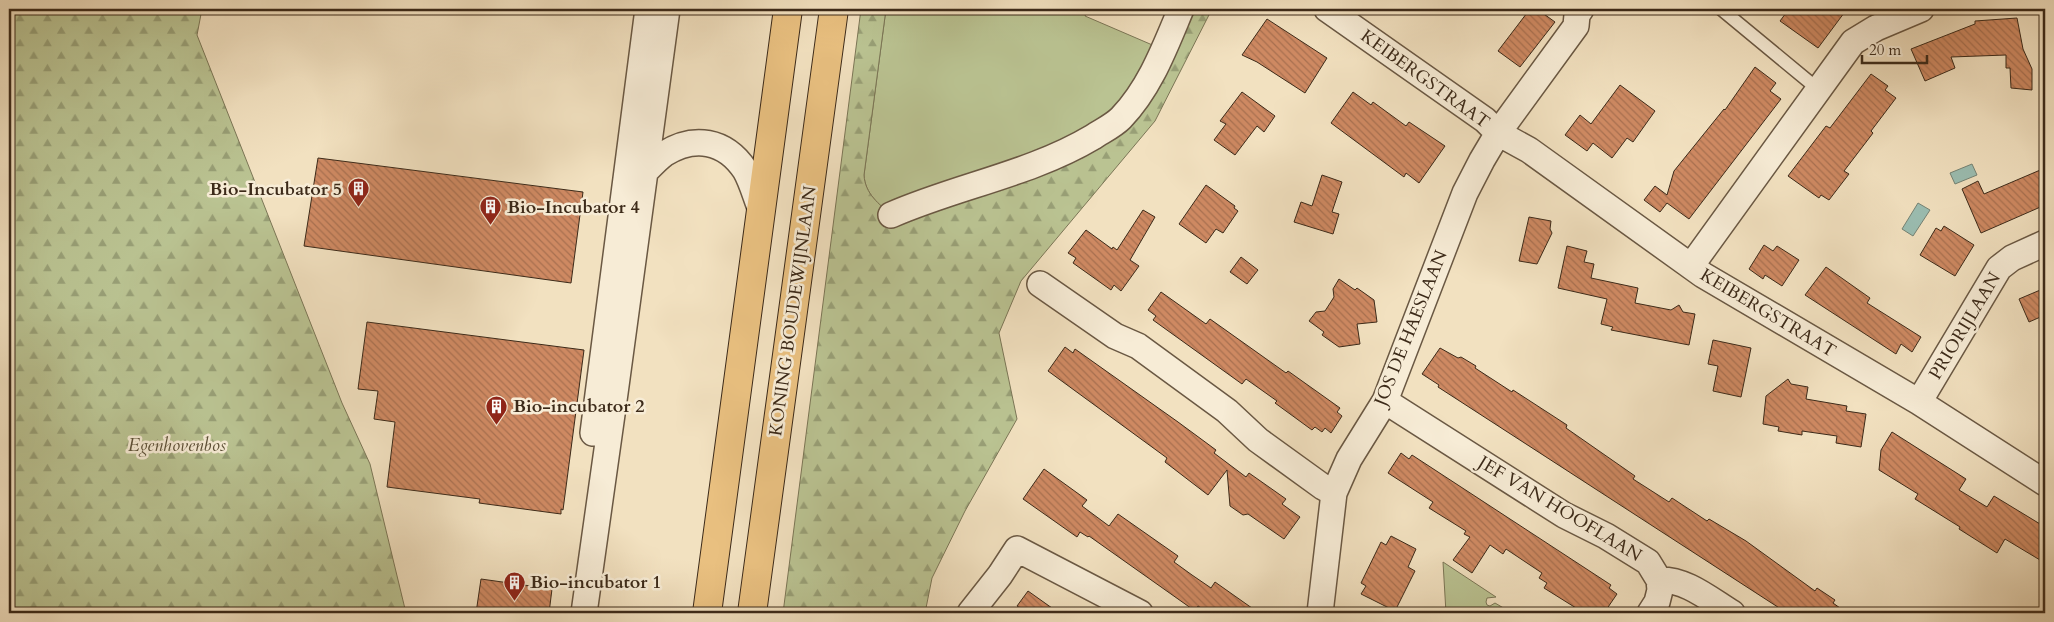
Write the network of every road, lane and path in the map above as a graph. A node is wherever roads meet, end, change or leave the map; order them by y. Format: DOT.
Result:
graph roads {
  1 [pos="648,9"];
  2 [pos="667,9"];
  3 [pos="788,9"];
  4 [pos="834,9"];
  5 [pos="1181,9"];
  6 [pos="1327,9"];
  7 [pos="1582,9"];
  8 [pos="1721,9"];
  9 [pos="1921,9"];
  10 [pos="1819,90"];
  11 [pos="1498,133"];
  12 [pos="644,173"];
  13 [pos="761,210"];
  14 [pos="892,216"];
  15 [pos="2045,243"];
  16 [pos="1691,266"];
  17 [pos="1040,284"];
  18 [pos="1385,401"];
  19 [pos="1919,402"];
  20 [pos="2045,483"];
  21 [pos="1334,493"];
  22 [pos="1659,580"];
  23 [pos="570,613"];
  24 [pos="584,613"];
  25 [pos="707,613"];
  26 [pos="752,613"];
  27 [pos="970,613"];
  28 [pos="1140,613"];
  29 [pos="1320,613"];
  30 [pos="1650,613"];
  31 [pos="1732,613"];
  1 -- 23 [label="street"];
  2 -- 12 [label="street"];
  3 -- 13 [label="highway"];
  4 -- 26 [label="highway, KONING BOUDEWIJNLAAN"];
  5 -- 14 [label="street"];
  6 -- 11 [label="street, KEIBERGSTRAAT"];
  7 -- 11 [label="street, KEIBERGSTRAAT"];
  8 -- 10 [label="lane"];
  9 -- 10 [label="street"];
  10 -- 16 [label="street"];
  11 -- 16 [label="street, KEIBERGSTRAAT"];
  11 -- 18 [label="street, JOS DE HAESLAAN"];
  12 -- 13 [label="street"];
  12 -- 24 [label="street"];
  13 -- 25 [label="highway"];
  15 -- 19 [label="street, PRIORIJLAAN"];
  16 -- 19 [label="street, KEIBERGSTRAAT"];
  17 -- 21 [label="street"];
  18 -- 21 [label="street, JOS DE HAESLAAN"];
  18 -- 22 [label="street, JEF VAN HOOFLAAN"];
  19 -- 20 [label="street, KEIBERGSTRAAT"];
  21 -- 29 [label="street, JOS DE HAESLAAN"];
  22 -- 30 [label="street"];
  22 -- 31 [label="street"];
  27 -- 28 [label="street"];
}
